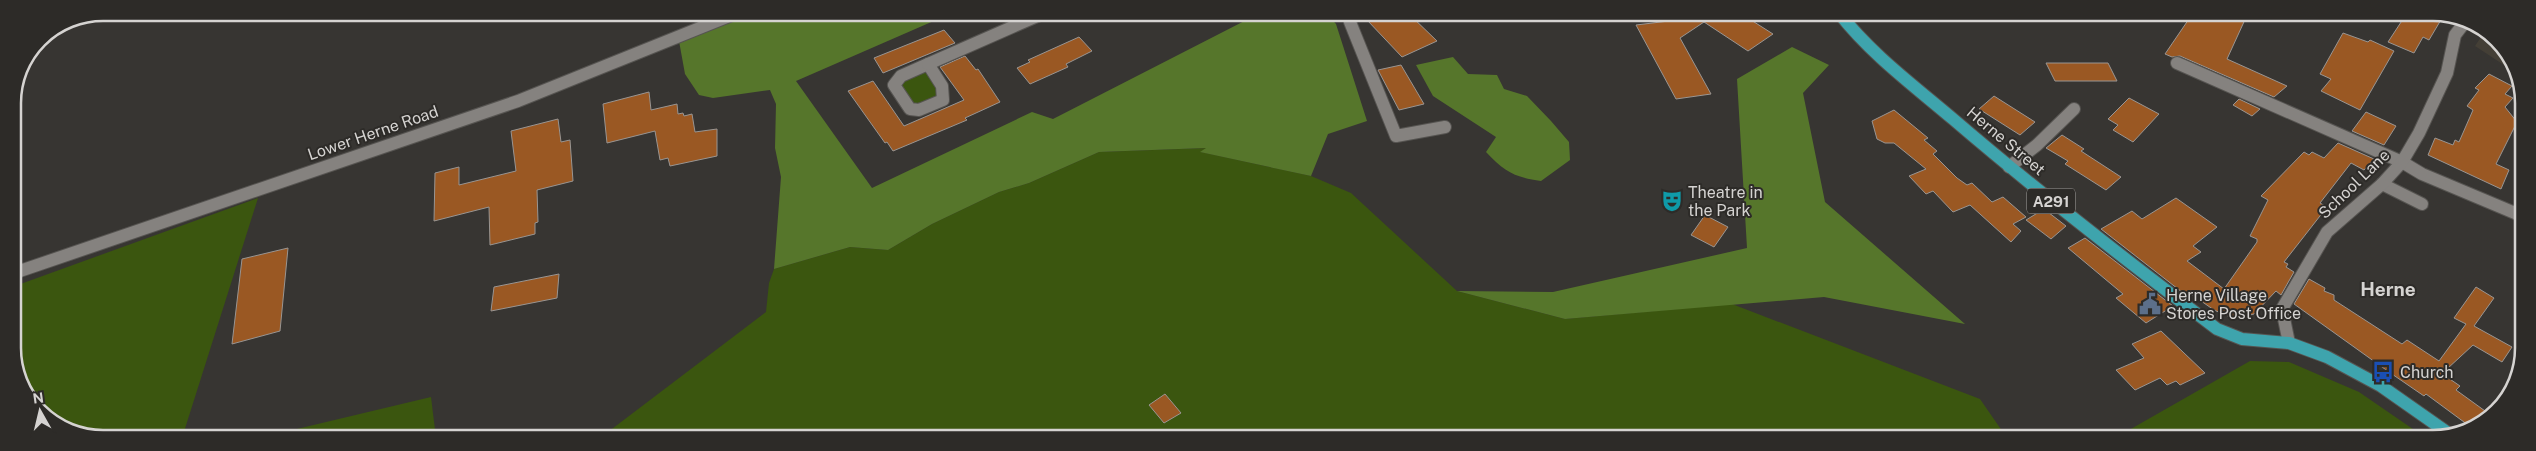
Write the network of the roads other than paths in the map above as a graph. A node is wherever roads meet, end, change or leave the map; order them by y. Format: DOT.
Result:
graph roads {
  1 [pos="719,21"];
  2 [pos="1025,21"];
  3 [pos="1350,21"];
  4 [pos="1844,21"];
  5 [pos="2462,26"];
  6 [pos="2177,63"];
  7 [pos="928,64"];
  8 [pos="2074,109"];
  9 [pos="1445,127"];
  10 [pos="2402,162"];
  11 [pos="2009,167"];
  12 [pos="2382,184"];
  13 [pos="2422,204"];
  14 [pos="2515,213"];
  15 [pos="21,271"];
  16 [pos="2289,343"];
  17 [pos="2442,429"];
  1 -- 15 [label="street, Lower Herne Road"];
  2 -- 7 [label="street"];
  3 -- 9 [label="street"];
  4 -- 11 [label="main road, Herne Street / A291"];
  5 -- 10 [label="street, School Lane"];
  6 -- 10 [label="street"];
  7 -- 7 [label="street"];
  8 -- 11 [label="street"];
  10 -- 12 [label="street, School Lane"];
  10 -- 14 [label="street"];
  11 -- 16 [label="main road, Herne Street / A291"];
  12 -- 13 [label="street"];
  12 -- 16 [label="street, School Lane"];
  16 -- 17 [label="main road, Herne Street / A291"];
}
